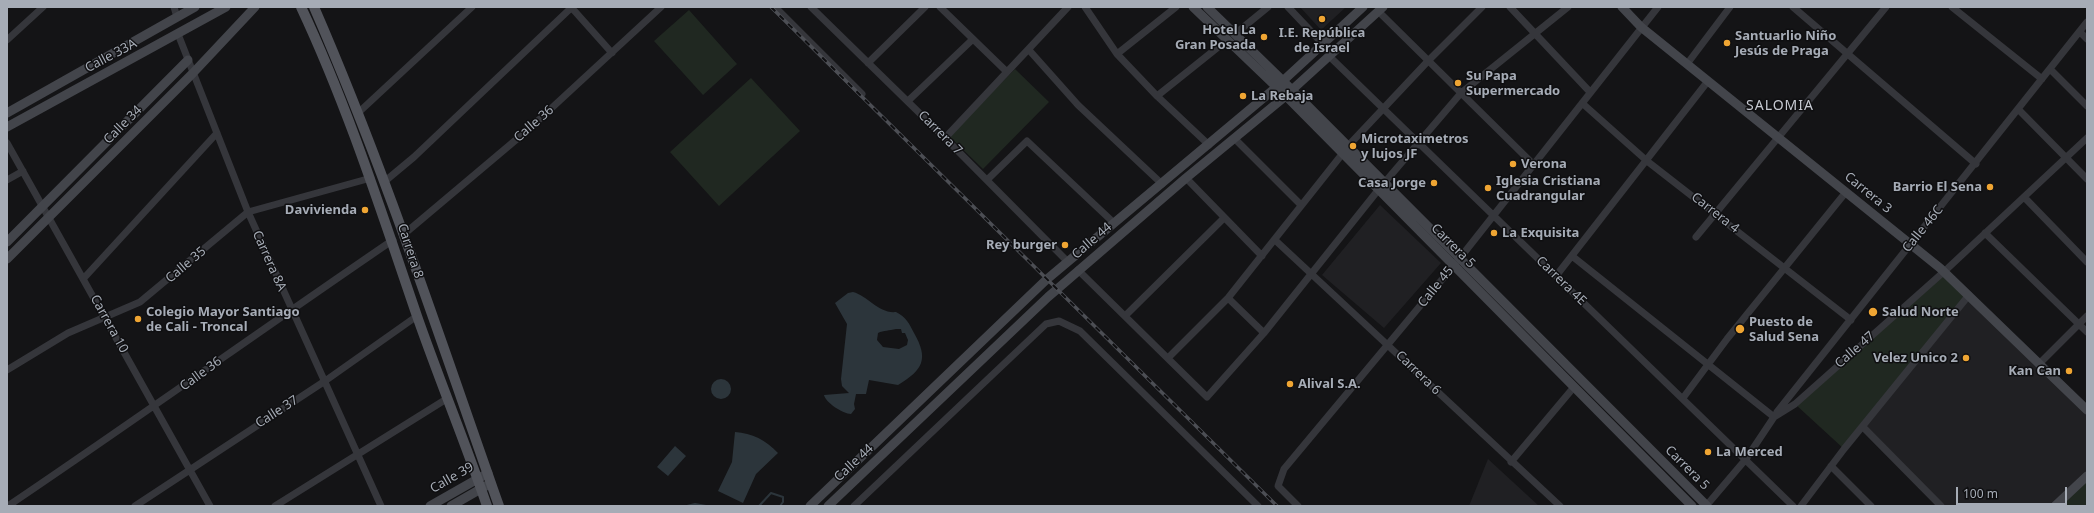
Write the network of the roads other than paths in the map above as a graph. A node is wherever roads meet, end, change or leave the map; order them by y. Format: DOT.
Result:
graph roads {
  1 [pos="43,7"];
  2 [pos="174,7"];
  3 [pos="195,7"];
  4 [pos="217,7"];
  5 [pos="226,7"];
  6 [pos="255,7"];
  7 [pos="314,7"];
  8 [pos="472,7"];
  9 [pos="571,7"];
  10 [pos="660,7"];
  11 [pos="774,7"];
  12 [pos="811,7"];
  13 [pos="925,7"];
  14 [pos="940,7"];
  15 [pos="1068,7"];
  16 [pos="1084,7"];
  17 [pos="1176,7"];
  18 [pos="1192,7"];
  19 [pos="1207,7"];
  20 [pos="1268,7"];
  21 [pos="1288,7"];
  22 [pos="1363,7"];
  23 [pos="1482,7"];
  24 [pos="1510,7"];
  25 [pos="1568,7"];
  26 [pos="1622,7"];
  27 [pos="1658,7"];
  28 [pos="1730,7"];
  29 [pos="1792,7"];
  30 [pos="1886,7"];
  31 [pos="1952,7"];
  32 [pos="301,8"];
  33 [pos="1380,9"];
  34 [pos="177,17"];
  35 [pos="209,17"];
  36 [pos="2087,22"];
  37 [pos="1642,27"];
  38 [pos="2080,32"];
  39 [pos="178,34"];
  40 [pos="1235,34"];
  41 [pos="1535,34"];
  42 [pos="973,39"];
  43 [pos="2087,39"];
  44 [pos="7,40"];
  45 [pos="1227,40"];
  46 [pos="1323,44"];
  47 [pos="1028,50"];
  48 [pos="612,53"];
  49 [pos="1117,54"];
  50 [pos="1848,54"];
  51 [pos="1329,56"];
  52 [pos="188,60"];
  53 [pos="1428,61"];
  54 [pos="868,63"];
  55 [pos="1687,64"];
  56 [pos="2050,69"];
  57 [pos="1006,72"];
  58 [pos="193,73"];
  59 [pos="2042,79"];
  60 [pos="1284,81"];
  61 [pos="1708,81"];
  62 [pos="1276,88"];
  63 [pos="1590,92"];
  64 [pos="1289,93"];
  65 [pos="1461,93"];
  66 [pos="862,94"];
  67 [pos="1157,96"];
  68 [pos="908,101"];
  69 [pos="1582,103"];
  70 [pos="2087,106"];
  71 [pos="1384,108"];
  72 [pos="2018,110"];
  73 [pos="7,113"];
  74 [pos="358,113"];
  75 [pos="7,127"];
  76 [pos="217,133"];
  77 [pos="1778,137"];
  78 [pos="945,138"];
  79 [pos="1234,138"];
  80 [pos="2087,138"];
  81 [pos="1419,142"];
  82 [pos="7,143"];
  83 [pos="1209,145"];
  84 [pos="100,150"];
  85 [pos="1346,150"];
  86 [pos="2066,157"];
  87 [pos="108,158"];
  88 [pos="1647,161"];
  89 [pos="1533,164"];
  90 [pos="1976,164"];
  91 [pos="23,171"];
  92 [pos="371,178"];
  93 [pos="1186,178"];
  94 [pos="2087,179"];
  95 [pos="7,180"];
  96 [pos="987,180"];
  97 [pos="384,182"];
  98 [pos="1162,184"];
  99 [pos="1382,186"];
  100 [pos="1846,192"];
  101 [pos="2024,197"];
  102 [pos="1301,205"];
  103 [pos="42,206"];
  104 [pos="248,212"];
  105 [pos="1716,213"];
  106 [pos="1493,215"];
  107 [pos="48,216"];
  108 [pos="1224,218"];
  109 [pos="1114,223"];
  110 [pos="1985,233"];
  111 [pos="403,235"];
  112 [pos="1696,237"];
  113 [pos="393,240"];
  114 [pos="1275,240"];
  115 [pos="7,242"];
  116 [pos="1911,244"];
  117 [pos="1262,256"];
  118 [pos="1572,256"];
  119 [pos="7,258"];
  120 [pos="1456,261"];
  121 [pos="1068,262"];
  122 [pos="2087,262"];
  123 [pos="1784,268"];
  124 [pos="1078,270"];
  125 [pos="1944,271"];
  126 [pos="1312,275"];
  127 [pos="1556,276"];
  128 [pos="84,278"];
  129 [pos="1969,295"];
  130 [pos="1228,298"];
  131 [pos="291,310"];
  132 [pos="417,316"];
  133 [pos="1125,316"];
  134 [pos="2087,316"];
  135 [pos="105,317"];
  136 [pos="1851,320"];
  137 [pos="2079,324"];
  138 [pos="2087,332"];
  139 [pos="1264,333"];
  140 [pos="1388,344"];
  141 [pos="1168,358"];
  142 [pos="2040,363"];
  143 [pos="1708,364"];
  144 [pos="7,370"];
  145 [pos="325,381"];
  146 [pos="1574,387"];
  147 [pos="448,398"];
  148 [pos="1683,398"];
  149 [pos="155,407"];
  150 [pos="2087,410"];
  151 [pos="1774,417"];
  152 [pos="1863,427"];
  153 [pos="356,454"];
  154 [pos="1746,459"];
  155 [pos="1511,462"];
  156 [pos="1831,466"];
  157 [pos="190,470"];
  158 [pos="488,473"];
  159 [pos="2087,476"];
  160 [pos="491,483"];
  161 [pos="479,484"];
  162 [pos="8,506"];
  163 [pos="135,506"];
  164 [pos="210,506"];
  165 [pos="275,506"];
  166 [pos="381,506"];
  167 [pos="430,506"];
  168 [pos="451,506"];
  169 [pos="487,506"];
  170 [pos="499,506"];
  171 [pos="810,506"];
  172 [pos="828,506"];
  173 [pos="854,506"];
  174 [pos="1258,506"];
  175 [pos="1298,506"];
  176 [pos="1560,506"];
  177 [pos="1692,506"];
  178 [pos="1706,506"];
  179 [pos="1793,506"];
  180 [pos="1801,506"];
  181 [pos="1871,506"];
  182 [pos="1941,506"];
  183 [pos="2055,506"];
  1 -- 44 [label="street"];
  2 -- 34 [label="street"];
  3 -- 34 [label="main road, Calle 33A"];
  4 -- 35 [label="main road"];
  5 -- 35 [label="main road, Calle 33A"];
  6 -- 58 [label="main road, Calle 34"];
  7 -- 74 [label="main road, Carrera 8"];
  8 -- 74 [label="street"];
  9 -- 48 [label="street"];
  9 -- 97 [label="street"];
  10 -- 48 [label="street, Calle 36"];
  11 -- 66 [label="street"];
  12 -- 54 [label="street, Carrera 7"];
  13 -- 54 [label="street"];
  14 -- 42 [label="street"];
  15 -- 47 [label="street"];
  16 -- 49 [label="street"];
  17 -- 49 [label="street"];
  18 -- 45 [label="main road, Carrera 5"];
  19 -- 40 [label="main road, Carrera 5"];
  20 -- 40 [label="street"];
  21 -- 46 [label="street"];
  22 -- 46 [label="main road, Calle 44"];
  23 -- 53 [label="street"];
  24 -- 41 [label="street"];
  25 -- 41 [label="street"];
  26 -- 37 [label="main road, Carrera 3"];
  27 -- 37 [label="street, Calle 45"];
  28 -- 55 [label="street"];
  29 -- 50 [label="street"];
  30 -- 50 [label="street"];
  31 -- 59 [label="street"];
  32 -- 92 [label="main road, Carrera 8"];
  33 -- 51 [label="main road, Calle 44"];
  33 -- 53 [label="street"];
  34 -- 73 [label="main road, Calle 33A"];
  35 -- 39 [label="main road, Calle 33A"];
  36 -- 38 [label="street, Calle 46C"];
  37 -- 55 [label="main road, Carrera 3"];
  37 -- 63 [label="street, Calle 45"];
  38 -- 43 [label="street"];
  38 -- 56 [label="street, Calle 46C"];
  39 -- 52 [label="street, Carrera 8A"];
  39 -- 75 [label="main road, Calle 33A"];
  40 -- 60 [label="main road, Carrera 5"];
  41 -- 63 [label="street"];
  41 -- 65 [label="street"];
  42 -- 57 [label="street"];
  42 -- 68 [label="street"];
  45 -- 62 [label="main road, Carrera 5"];
  45 -- 67 [label="street"];
  46 -- 60 [label="main road, Calle 44"];
  47 -- 57 [label="street"];
  47 -- 98 [label="street"];
  48 -- 111 [label="street, Calle 36"];
  49 -- 67 [label="street"];
  50 -- 77 [label="street"];
  50 -- 90 [label="street"];
  51 -- 64 [label="main road, Calle 44"];
  51 -- 71 [label="street, Carrera 4E"];
  52 -- 58 [label="street, Carrera 8A"];
  52 -- 84 [label="main road, Calle 34"];
  53 -- 65 [label="street"];
  53 -- 71 [label="street"];
  54 -- 68 [label="street, Carrera 7"];
  55 -- 61 [label="main road, Carrera 3"];
  56 -- 59 [label="street, Calle 46C"];
  56 -- 70 [label="street"];
  57 -- 78 [label="street"];
  58 -- 76 [label="street, Carrera 8A"];
  58 -- 87 [label="main road, Calle 34"];
  59 -- 72 [label="street, Calle 46C"];
  60 -- 62 [label="main road, Calle 44"];
  60 -- 64 [label="main road, Carrera 5"];
  61 -- 77 [label="main road, Carrera 3"];
  61 -- 88 [label="street"];
  62 -- 64 [label="main road, Carrera 5"];
  62 -- 83 [label="main road, Calle 44"];
  63 -- 69 [label="street, Calle 45"];
  64 -- 79 [label="main road, Calle 44"];
  64 -- 85 [label="main road, Carrera 5"];
  65 -- 81 [label="street"];
  65 -- 89 [label="street"];
  67 -- 83 [label="street"];
  68 -- 78 [label="street, Carrera 7"];
  69 -- 88 [label="street, Carrera 4"];
  69 -- 89 [label="street, Calle 45"];
  71 -- 81 [label="street, Carrera 4E"];
  71 -- 85 [label="street"];
  72 -- 86 [label="street"];
  72 -- 90 [label="street, Calle 46C"];
  74 -- 97 [label="main road, Carrera 8"];
  76 -- 104 [label="street, Carrera 8A"];
  76 -- 128 [label="street"];
  77 -- 100 [label="main road, Carrera 3"];
  77 -- 105 [label="street"];
  78 -- 96 [label="street, Carrera 7"];
  79 -- 93 [label="main road, Calle 44"];
  79 -- 102 [label="street"];
  80 -- 86 [label="street, Calle 47"];
  81 -- 99 [label="street"];
  81 -- 106 [label="street, Carrera 4E"];
  82 -- 91 [label="street, Carrera 10"];
  83 -- 98 [label="main road, Calle 44"];
  84 -- 87 [label="main road"];
  84 -- 103 [label="main road, Calle 34"];
  85 -- 99 [label="main road, Carrera 5"];
  85 -- 102 [label="street"];
  86 -- 94 [label="street"];
  86 -- 101 [label="street, Calle 47"];
  87 -- 107 [label="main road, Calle 34"];
  88 -- 105 [label="street, Carrera 4"];
  88 -- 118 [label="street"];
  89 -- 106 [label="street, Calle 45"];
  90 -- 116 [label="street, Calle 46C"];
  91 -- 95 [label="street"];
  91 -- 103 [label="street, Carrera 10"];
  92 -- 104 [label="street, Calle 35"];
  92 -- 113 [label="main road, Carrera 8"];
  93 -- 108 [label="street"];
  93 -- 124 [label="main road, Calle 44"];
  96 -- 109 [label="street"];
  96 -- 121 [label="street, Carrera 7"];
  97 -- 111 [label="main road, Carrera 8"];
  98 -- 109 [label="main road, Calle 44"];
  99 -- 120 [label="main road, Carrera 5"];
  99 -- 126 [label="street"];
  100 -- 116 [label="main road, Carrera 3"];
  100 -- 123 [label="street"];
  101 -- 110 [label="street, Calle 47"];
  101 -- 122 [label="street"];
  102 -- 114 [label="street"];
  103 -- 107 [label="street, Carrera 10"];
  103 -- 115 [label="main road, Calle 34"];
  104 -- 131 [label="street, Carrera 8A"];
  104 -- 135 [label="street, Calle 35"];
  105 -- 112 [label="street"];
  105 -- 123 [label="street, Carrera 4"];
  106 -- 120 [label="street, Calle 45"];
  106 -- 127 [label="street, Carrera 4E"];
  107 -- 119 [label="main road, Calle 34"];
  107 -- 128 [label="street, Carrera 10"];
  108 -- 117 [label="street"];
  108 -- 133 [label="street"];
  109 -- 121 [label="main road, Calle 44"];
  110 -- 125 [label="street, Calle 47"];
  110 -- 137 [label="street"];
  111 -- 158 [label="main road, Carrera 8"];
  113 -- 131 [label="street, Calle 36"];
  113 -- 132 [label="main road, Carrera 8"];
  114 -- 117 [label="street"];
  114 -- 126 [label="street, Carrera 6"];
  116 -- 125 [label="main road, Carrera 3"];
  116 -- 136 [label="street, Calle 46C"];
  117 -- 130 [label="street"];
  118 -- 127 [label="street"];
  118 -- 143 [label="street"];
  120 -- 140 [label="street, Calle 45"];
  120 -- 146 [label="main road, Carrera 5"];
  120 -- 178 [label="main road, Carrera 5"];
  121 -- 171 [label="main road, Calle 44"];
  123 -- 136 [label="street, Carrera 4"];
  123 -- 143 [label="street"];
  124 -- 133 [label="street"];
  124 -- 172 [label="main road, Calle 44"];
  125 -- 129 [label="main road, Carrera 3"];
  125 -- 151 [label="street, Calle 47"];
  126 -- 139 [label="street"];
  126 -- 140 [label="street, Carrera 6"];
  127 -- 148 [label="street, Carrera 4E"];
  128 -- 135 [label="street, Carrera 10"];
  129 -- 142 [label="main road, Carrera 3"];
  129 -- 152 [label="street"];
  130 -- 139 [label="street"];
  130 -- 141 [label="street"];
  131 -- 145 [label="street, Carrera 8A"];
  131 -- 149 [label="street, Calle 36"];
  132 -- 145 [label="street, Calle 37"];
  132 -- 147 [label="main road, Carrera 8"];
  133 -- 141 [label="street"];
  134 -- 137 [label="street"];
  135 -- 144 [label="street, Calle 35"];
  135 -- 149 [label="street, Carrera 10"];
  136 -- 151 [label="street, Calle 46C"];
  137 -- 138 [label="street"];
  137 -- 142 [label="street"];
  139 -- 141 [label="street"];
  140 -- 155 [label="street, Carrera 6"];
  140 -- 175 [label="street, Calle 45"];
  142 -- 150 [label="main road, Carrera 3"];
  143 -- 148 [label="street"];
  143 -- 151 [label="street"];
  145 -- 153 [label="street, Carrera 8A"];
  145 -- 157 [label="street, Calle 37"];
  146 -- 155 [label="street"];
  146 -- 177 [label="main road, Carrera 5"];
  147 -- 153 [label="street"];
  147 -- 161 [label="main road, Carrera 8"];
  148 -- 154 [label="street, Carrera 4E"];
  149 -- 157 [label="street, Carrera 10"];
  149 -- 162 [label="street, Calle 36"];
  151 -- 154 [label="street, Calle 47"];
  152 -- 156 [label="street"];
  152 -- 182 [label="street"];
  153 -- 165 [label="street"];
  153 -- 166 [label="street, Carrera 8A"];
  154 -- 178 [label="street, Calle 47"];
  154 -- 179 [label="street, Carrera 4E"];
  155 -- 176 [label="street, Carrera 6"];
  156 -- 180 [label="street"];
  156 -- 181 [label="street"];
  157 -- 163 [label="street, Calle 37"];
  157 -- 164 [label="street, Carrera 10"];
  158 -- 160 [label="main road, Carrera 8"];
  158 -- 161 [label="main road, Calle 39"];
  159 -- 183 [label="main road"];
  160 -- 161 [label="main road, Calle 39"];
  160 -- 170 [label="main road, Carrera 8"];
  161 -- 167 [label="main road, Calle 39"];
  161 -- 168 [label="main road, Calle 39"];
  161 -- 169 [label="main road, Carrera 8"];
  173 -- 174 [label="street"];
}
